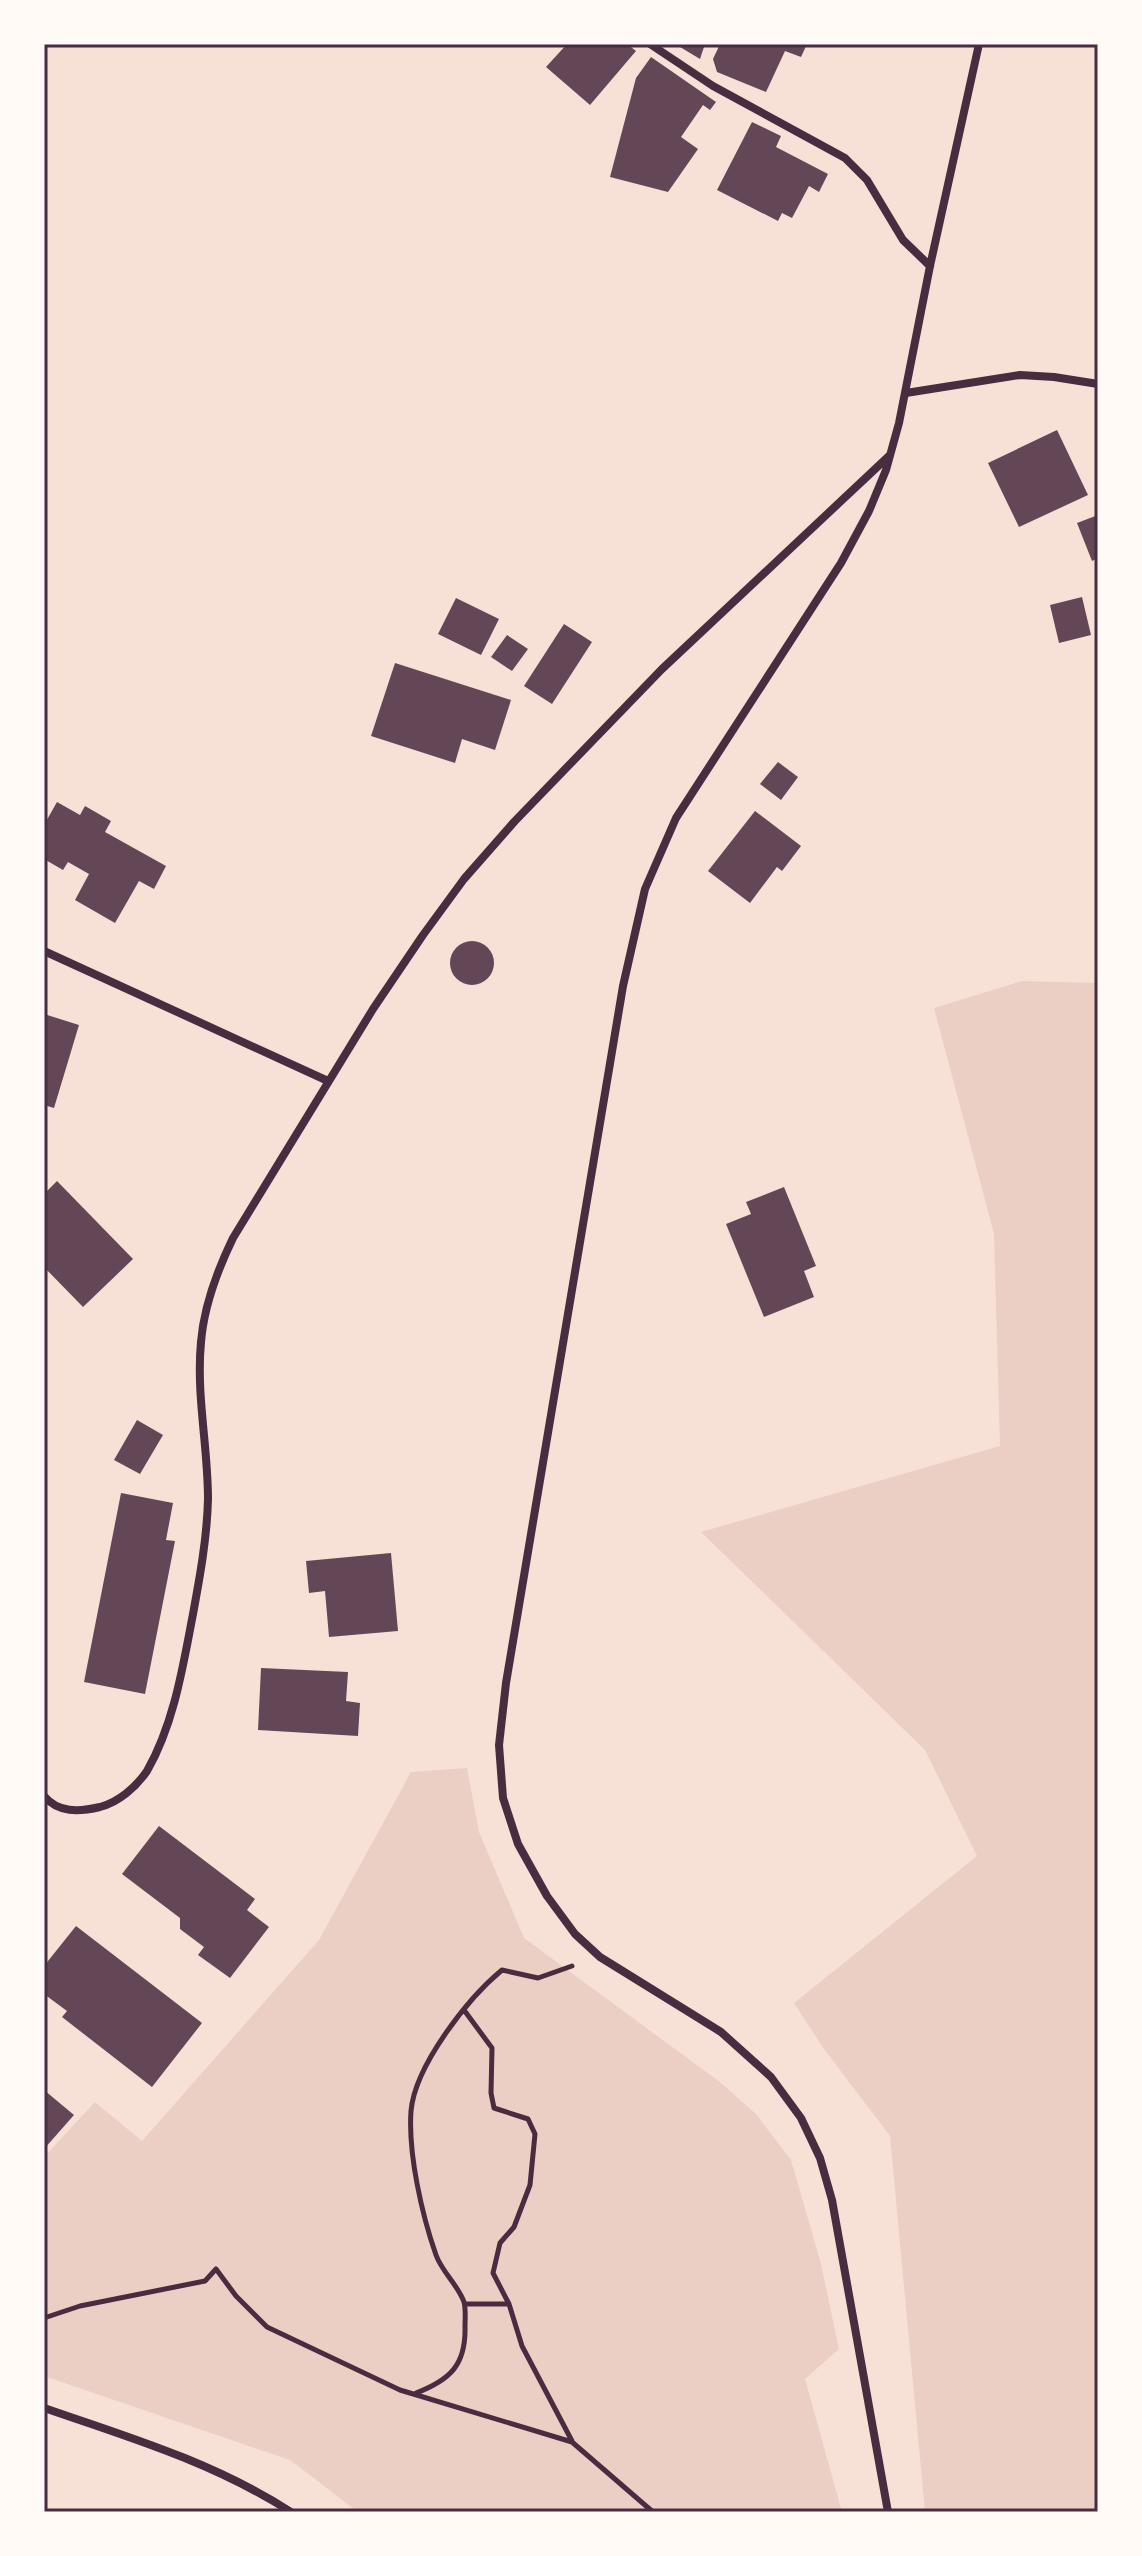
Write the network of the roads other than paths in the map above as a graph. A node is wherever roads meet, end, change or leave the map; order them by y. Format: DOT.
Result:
graph roads {
  1 [pos="650,44"];
  2 [pos="979,44"];
  3 [pos="930,266"];
  4 [pos="1098,384"];
  5 [pos="906,393"];
  6 [pos="892,453"];
  7 [pos="44,951"];
  8 [pos="328,1081"];
  9 [pos="44,1796"];
  10 [pos="44,2408"];
  11 [pos="291,2512"];
  12 [pos="888,2512"];
  1 -- 3 [label="street"];
  2 -- 3 [label="street"];
  3 -- 5 [label="street"];
  4 -- 5 [label="street"];
  5 -- 6 [label="street"];
  6 -- 8 [label="street"];
  6 -- 12 [label="street"];
  7 -- 8 [label="street"];
  8 -- 9 [label="street"];
  10 -- 11 [label="street"];
}
